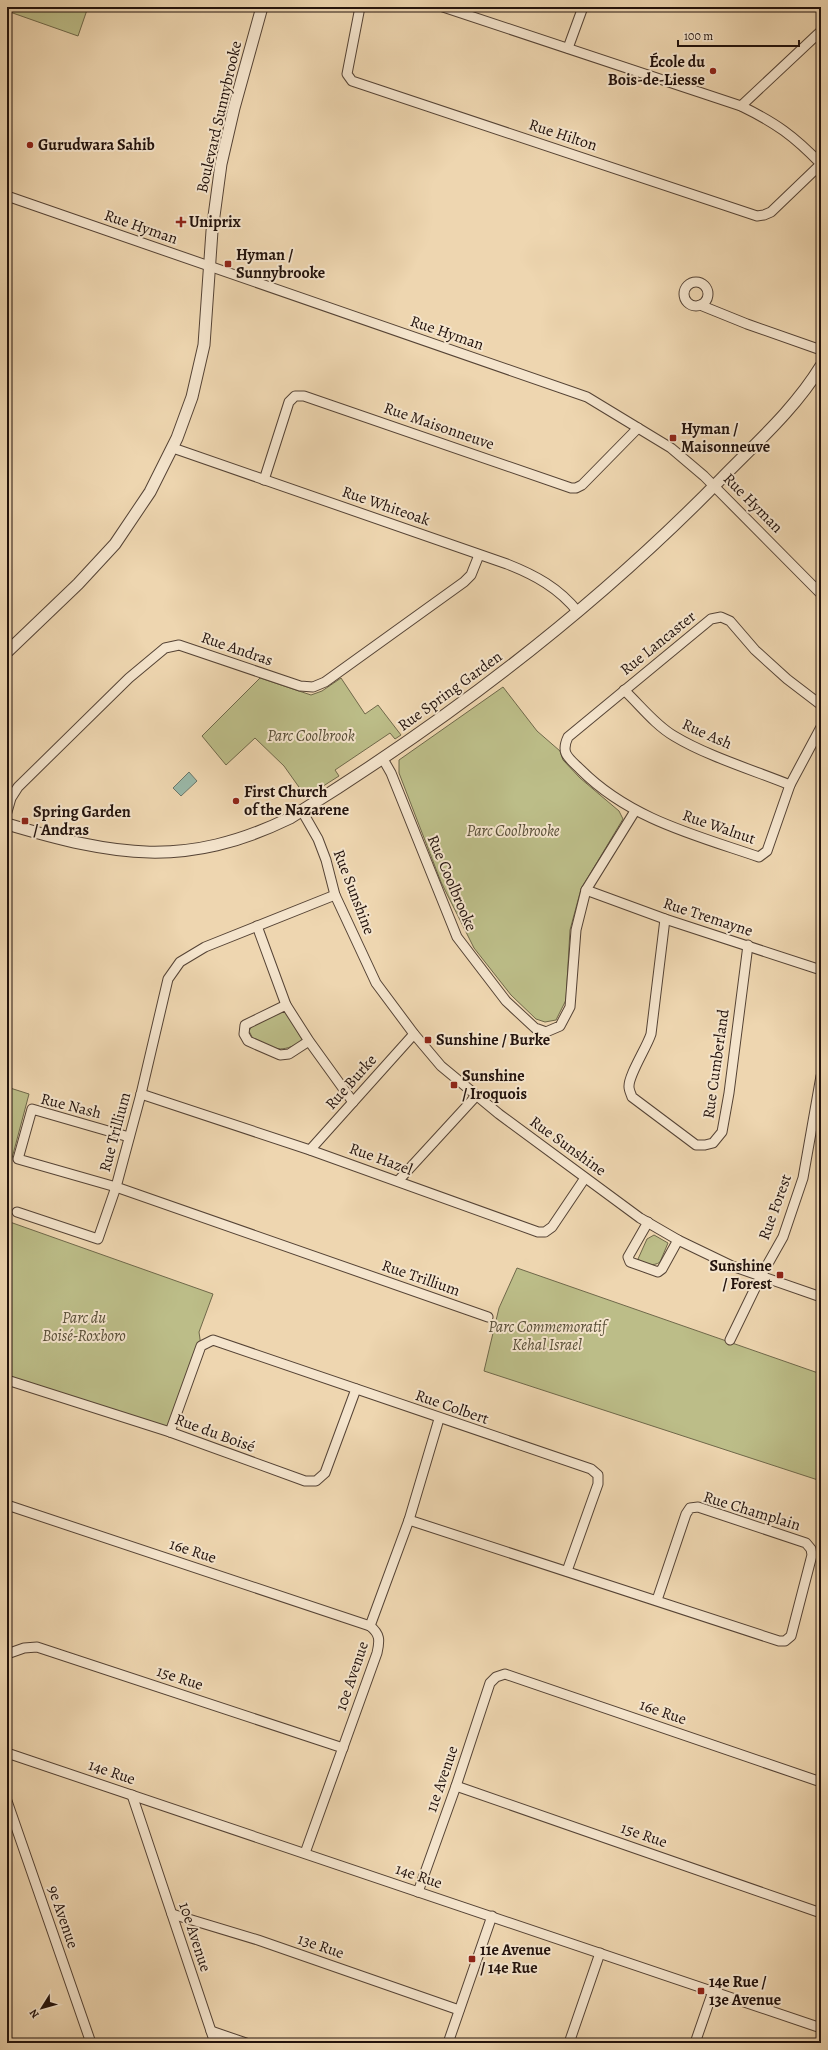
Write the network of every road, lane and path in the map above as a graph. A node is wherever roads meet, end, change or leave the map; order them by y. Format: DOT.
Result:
graph roads {
  1 [pos="256,7"];
  2 [pos="262,7"];
  3 [pos="360,7"];
  4 [pos="443,7"];
  5 [pos="583,7"];
  6 [pos="255,26"];
  7 [pos="821,31"];
  8 [pos="568,48"];
  9 [pos="741,106"];
  10 [pos="821,164"];
  11 [pos="7,196"];
  12 [pos="210,267"];
  13 [pos="700,305"];
  14 [pos="821,350"];
  15 [pos="821,366"];
  16 [pos="638,428"];
  17 [pos="173,448"];
  18 [pos="264,480"];
  19 [pos="714,486"];
  20 [pos="479,555"];
  21 [pos="821,594"];
  22 [pos="578,612"];
  23 [pos="8,648"];
  24 [pos="624,690"];
  25 [pos="821,705"];
  26 [pos="821,728"];
  27 [pos="568,737"];
  28 [pos="383,759"];
  29 [pos="790,785"];
  30 [pos="302,811"];
  31 [pos="635,811"];
  32 [pos="7,812"];
  33 [pos="7,824"];
  34 [pos="586,890"];
  35 [pos="335,895"];
  36 [pos="664,919"];
  37 [pos="257,926"];
  38 [pos="748,945"];
  39 [pos="821,970"];
  40 [pos="286,1005"];
  41 [pos="414,1034"];
  42 [pos="309,1041"];
  43 [pos="821,1076"];
  44 [pos="141,1094"];
  45 [pos="477,1095"];
  46 [pos="353,1102"];
  47 [pos="129,1137"];
  48 [pos="310,1150"];
  49 [pos="585,1178"];
  50 [pos="398,1181"];
  51 [pos="116,1187"];
  52 [pos="17,1212"];
  53 [pos="648,1222"];
  54 [pos="678,1240"];
  55 [pos="761,1276"];
  56 [pos="821,1297"];
  57 [pos="488,1317"];
  58 [pos="730,1340"];
  59 [pos="7,1380"];
  60 [pos="356,1390"];
  61 [pos="439,1419"];
  62 [pos="170,1432"];
  63 [pos="7,1505"];
  64 [pos="409,1520"];
  65 [pos="567,1571"];
  66 [pos="657,1600"];
  67 [pos="370,1626"];
  68 [pos="7,1654"];
  69 [pos="496,1677"];
  70 [pos="342,1748"];
  71 [pos="7,1753"];
  72 [pos="821,1782"];
  73 [pos="456,1786"];
  74 [pos="132,1795"];
  75 [pos="7,1801"];
  76 [pos="305,1854"];
  77 [pos="418,1892"];
  78 [pos="821,1913"];
  79 [pos="172,1914"];
  80 [pos="492,1916"];
  81 [pos="600,1953"];
  82 [pos="713,1991"];
  83 [pos="459,2010"];
  84 [pos="821,2028"];
  85 [pos="211,2031"];
  86 [pos="91,2043"];
  87 [pos="215,2043"];
  88 [pos="246,2043"];
  89 [pos="448,2043"];
  90 [pos="569,2043"];
  91 [pos="695,2043"];
  1 -- 6 [label="street, Boulevard Sunnybrooke"];
  2 -- 6 [label="street, Boulevard Sunnybrooke"];
  3 -- 10 [label="street, Rue Hilton"];
  4 -- 8 [label="street"];
  5 -- 8 [label="street"];
  6 -- 12 [label="street, Boulevard Sunnybrooke"];
  7 -- 9 [label="street"];
  8 -- 9 [label="street"];
  9 -- 10 [label="street"];
  11 -- 12 [label="street, Rue Hyman"];
  12 -- 16 [label="street, Rue Hyman"];
  12 -- 17 [label="street, Boulevard Sunnybrooke"];
  13 -- 14 [label="street"];
  15 -- 19 [label="street, Rue Spring Garden"];
  16 -- 18 [label="street, Rue Maisonneuve"];
  16 -- 19 [label="street, Rue Hyman"];
  17 -- 18 [label="street, Rue Whiteoak"];
  17 -- 23 [label="street, Boulevard Sunnybrooke"];
  18 -- 20 [label="street, Rue Whiteoak"];
  19 -- 21 [label="street, Rue Hyman"];
  19 -- 22 [label="street, Rue Spring Garden"];
  20 -- 22 [label="street, Rue Whiteoak"];
  20 -- 32 [label="street, Rue Andras"];
  22 -- 28 [label="street, Rue Spring Garden"];
  24 -- 25 [label="street, Rue Lancaster"];
  24 -- 27 [label="street, Rue Lancaster"];
  24 -- 29 [label="street, Rue Ash"];
  26 -- 29 [label="street, Rue Walnut"];
  27 -- 31 [label="street, Rue Walnut"];
  28 -- 30 [label="street, Rue Spring Garden"];
  28 -- 34 [label="street, Rue Coolbrooke"];
  29 -- 31 [label="street, Rue Walnut"];
  30 -- 33 [label="street, Rue Spring Garden"];
  30 -- 35 [label="street, Rue Sunshine"];
  31 -- 34 [label="street, Rue Coolbrooke"];
  34 -- 36 [label="street, Rue Tremayne"];
  35 -- 37 [label="street, Rue Trillium"];
  35 -- 41 [label="street, Rue Sunshine"];
  36 -- 38 [label="street, Rue Tremayne"];
  36 -- 38 [label="street, Rue Cumberland"];
  37 -- 40 [label="street"];
  37 -- 44 [label="street, Rue Trillium"];
  38 -- 39 [label="street, Rue Tremayne"];
  40 -- 42 [label="street"];
  40 -- 42 [label="street"];
  41 -- 45 [label="street, Rue Sunshine"];
  41 -- 46 [label="street, Rue Burke"];
  42 -- 46 [label="street"];
  43 -- 55 [label="street, Rue Forest"];
  44 -- 47 [label="street, Rue Trillium"];
  44 -- 48 [label="street, Rue Hazel"];
  45 -- 49 [label="street, Rue Sunshine"];
  45 -- 50 [label="street"];
  46 -- 48 [label="street, Rue Burke"];
  47 -- 51 [label="street, Rue Trillium"];
  47 -- 51 [label="street, Rue Nash"];
  48 -- 50 [label="street, Rue Hazel"];
  49 -- 50 [label="street, Rue Hazel"];
  49 -- 53 [label="street, Rue Sunshine"];
  51 -- 52 [label="street"];
  51 -- 57 [label="street, Rue Trillium"];
  53 -- 54 [label="street, Rue Sunshine"];
  53 -- 54 [label="street"];
  54 -- 55 [label="street, Rue Sunshine"];
  55 -- 56 [label="street, Rue Sunshine"];
  55 -- 58 [label="street, Rue Forest"];
  59 -- 62 [label="street, Rue du Boisé"];
  60 -- 61 [label="street, Rue Colbert"];
  60 -- 62 [label="street, Rue du Boisé"];
  60 -- 62 [label="street, Rue Colbert"];
  61 -- 64 [label="street, 10e Avenue"];
  61 -- 65 [label="street, Rue Colbert"];
  63 -- 67 [label="street, 16e Rue"];
  64 -- 65 [label="street, Rue Champlain"];
  64 -- 67 [label="street, 10e Avenue"];
  65 -- 66 [label="street, Rue Champlain"];
  66 -- 66 [label="street, Rue Champlain"];
  67 -- 70 [label="street, 10e Avenue"];
  68 -- 70 [label="street, 15e Rue"];
  69 -- 72 [label="street, 16e Rue"];
  69 -- 73 [label="street, 11e Avenue"];
  70 -- 76 [label="street, 10e Avenue"];
  71 -- 74 [label="street, 14e Rue"];
  73 -- 77 [label="street, 11e Avenue"];
  73 -- 78 [label="street, 15e Rue"];
  74 -- 76 [label="street, 14e Rue"];
  74 -- 79 [label="street, 10e Avenue"];
  75 -- 86 [label="street, 9e Avenue"];
  76 -- 77 [label="street, 14e Rue"];
  77 -- 80 [label="street, 14e Rue"];
  79 -- 83 [label="street, 13e Rue"];
  79 -- 85 [label="street, 10e Avenue"];
  80 -- 81 [label="street, 14e Rue"];
  80 -- 83 [label="street"];
  81 -- 82 [label="street, 14e Rue"];
  81 -- 90 [label="street"];
  82 -- 84 [label="street, 14e Rue"];
  82 -- 91 [label="street"];
  83 -- 89 [label="street"];
  85 -- 87 [label="street, 10e Avenue"];
  85 -- 88 [label="street"];
}
